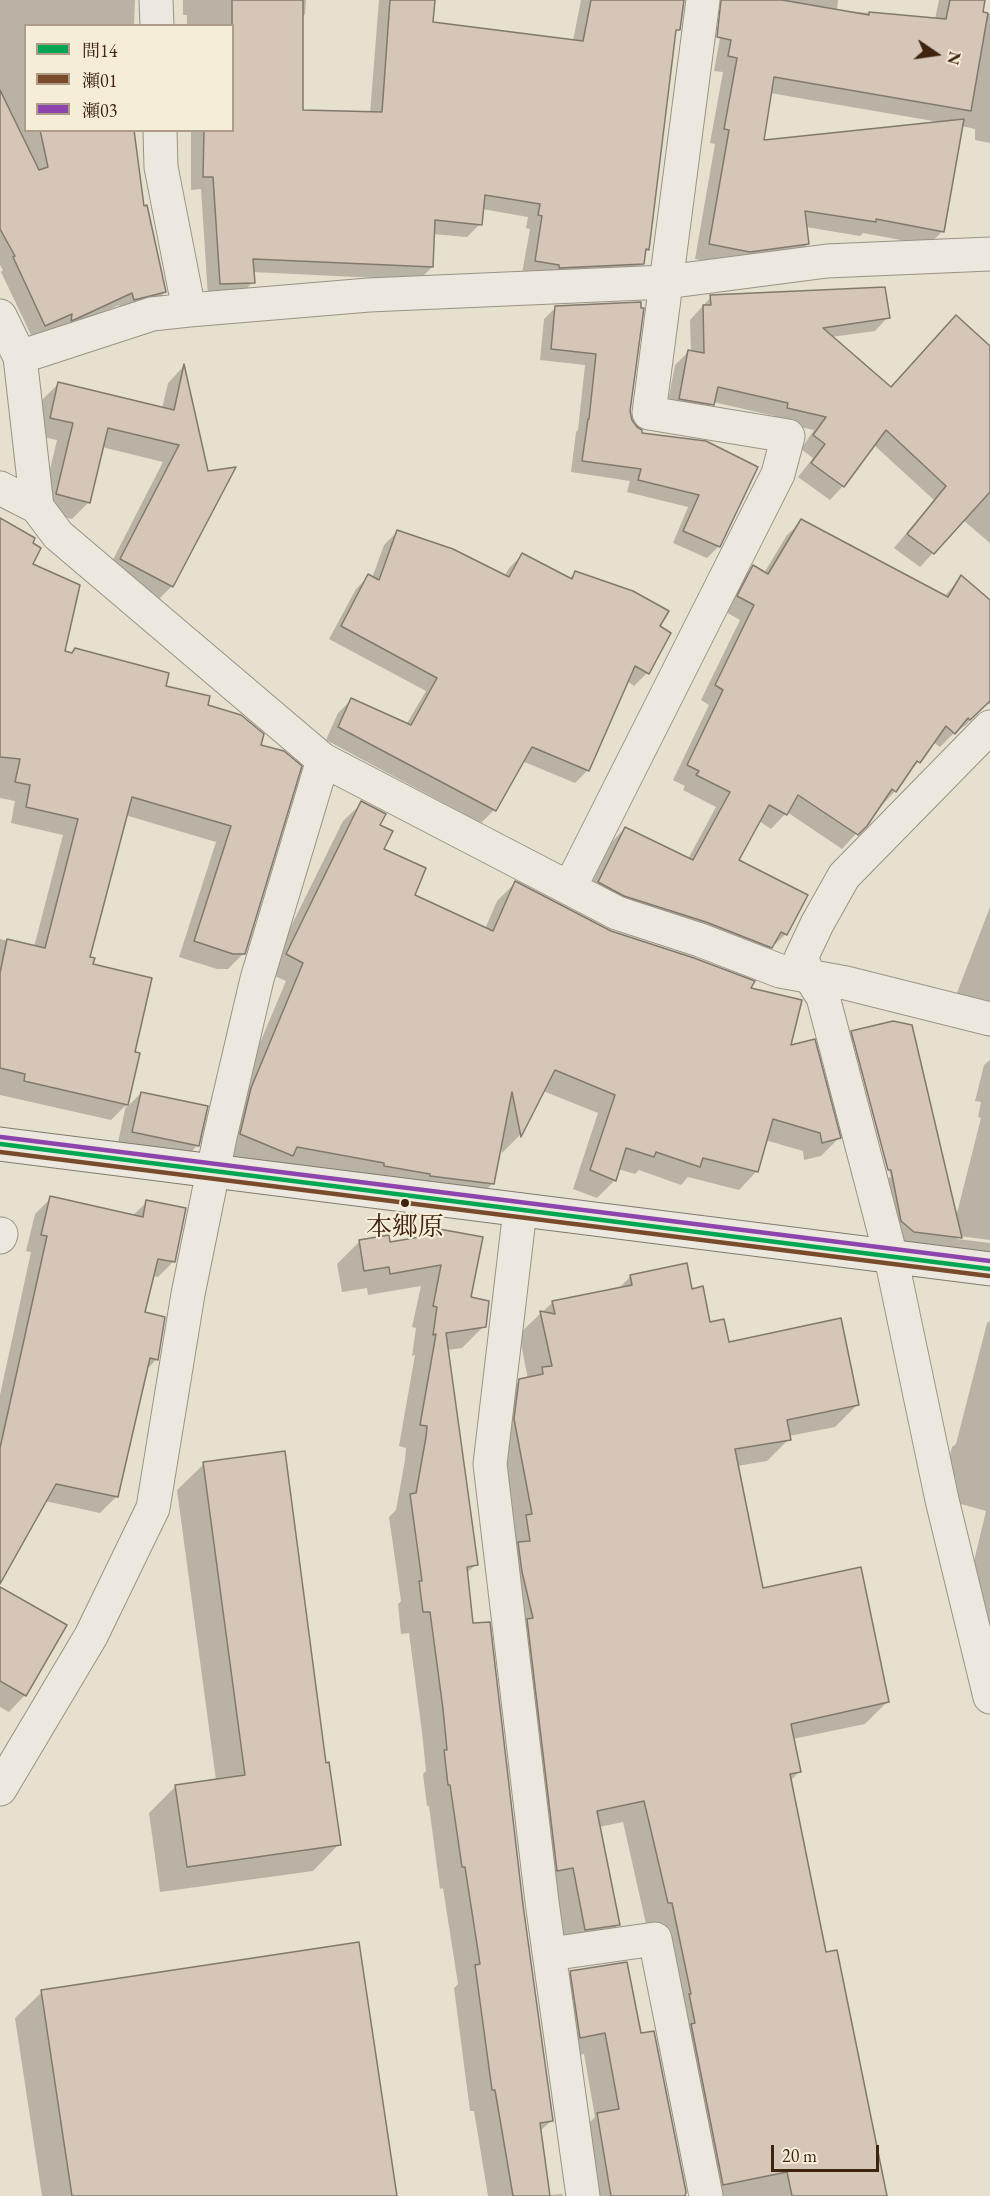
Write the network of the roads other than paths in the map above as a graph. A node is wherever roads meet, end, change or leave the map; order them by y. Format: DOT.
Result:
graph roads {
  1 [pos="156,0"];
  2 [pos="703,0"];
  3 [pos="157,24"];
  4 [pos="160,132"];
  5 [pos="990,254"];
  6 [pos="666,282"];
  7 [pos="189,310"];
  8 [pos="0,316"];
  9 [pos="20,357"];
  10 [pos="0,488"];
  11 [pos="37,507"];
  12 [pos="990,727"];
  13 [pos="323,760"];
  14 [pos="570,887"];
  15 [pos="809,975"];
  16 [pos="990,1019"];
  17 [pos="0,1144"];
  18 [pos="212,1171"];
  19 [pos="520,1210"];
  20 [pos="891,1257"];
  21 [pos="990,1269"];
  22 [pos="990,1697"];
  23 [pos="0,1789"];
  24 [pos="550,1954"];
  25 [pos="583,2196"];
  26 [pos="706,2196"];
  1 -- 3 [label="street"];
  2 -- 6 [label="street"];
  4 -- 7 [label="street"];
  5 -- 6 [label="street"];
  6 -- 7 [label="street"];
  6 -- 14 [label="street"];
  7 -- 9 [label="street"];
  8 -- 9 [label="street"];
  9 -- 11 [label="street"];
  10 -- 11 [label="street"];
  11 -- 13 [label="street"];
  12 -- 15 [label="street"];
  13 -- 14 [label="street"];
  13 -- 18 [label="street"];
  14 -- 15 [label="street"];
  15 -- 16 [label="street"];
  15 -- 20 [label="street"];
  17 -- 18 [label="street"];
  18 -- 19 [label="street"];
  18 -- 23 [label="street"];
  19 -- 20 [label="street"];
  19 -- 24 [label="street"];
  20 -- 21 [label="street"];
  20 -- 22 [label="street"];
  24 -- 25 [label="street"];
  24 -- 26 [label="street"];
}
